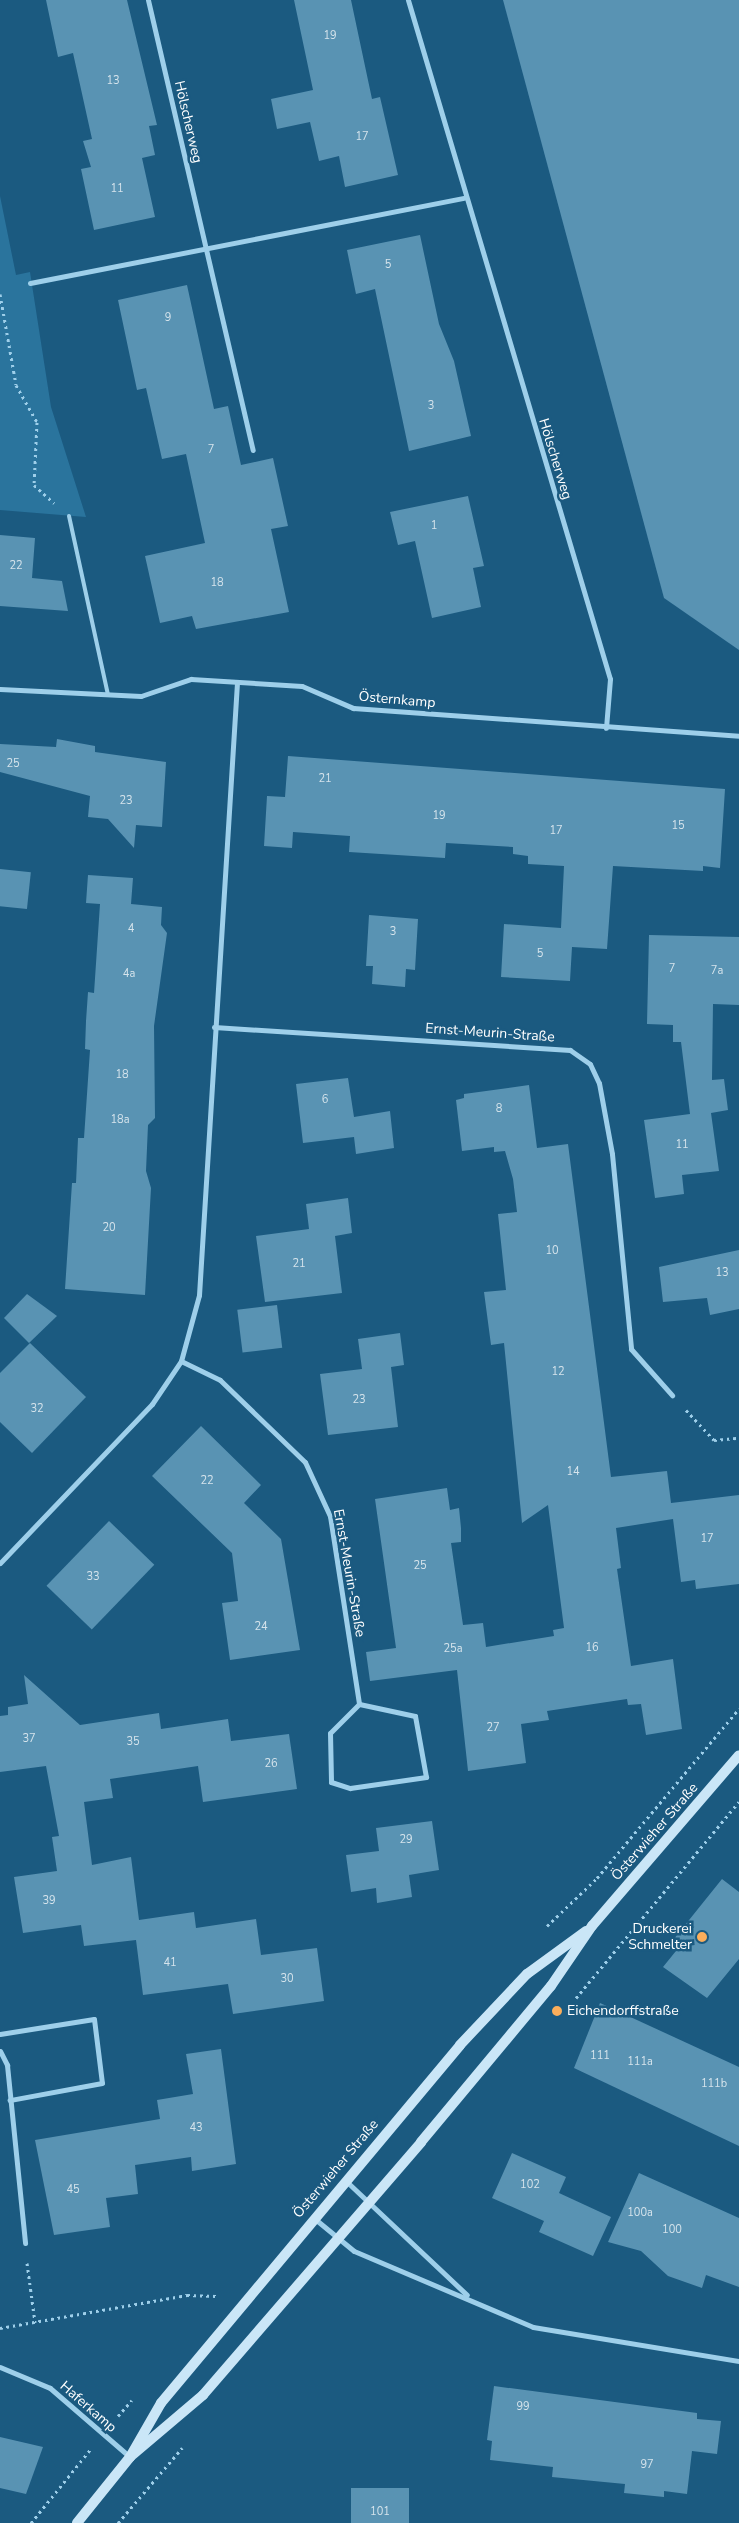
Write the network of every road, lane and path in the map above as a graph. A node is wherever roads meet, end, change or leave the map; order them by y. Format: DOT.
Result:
graph roads {
  1 [pos="148,0"];
  2 [pos="408,0"];
  3 [pos="464,198"];
  4 [pos="206,248"];
  5 [pos="30,283"];
  6 [pos="0,295"];
  7 [pos="253,450"];
  8 [pos="69,516"];
  9 [pos="237,682"];
  10 [pos="0,689"];
  11 [pos="108,695"];
  12 [pos="606,728"];
  13 [pos="739,736"];
  14 [pos="214,1027"];
  15 [pos="181,1361"];
  16 [pos="672,1395"];
  17 [pos="739,1438"];
  18 [pos="0,1563"];
  19 [pos="359,1704"];
  20 [pos="739,1755"];
  21 [pos="739,1802"];
  22 [pos="592,1926"];
  23 [pos="618,1947"];
  24 [pos="0,2034"];
  25 [pos="0,2051"];
  26 [pos="10,2100"];
  27 [pos="345,2180"];
  28 [pos="368,2202"];
  29 [pos="313,2217"];
  30 [pos="337,2237"];
  31 [pos="25,2243"];
  32 [pos="220,2296"];
  33 [pos="469,2297"];
  34 [pos="35,2322"];
  35 [pos="0,2328"];
  36 [pos="739,2361"];
  37 [pos="0,2367"];
  38 [pos="102,2435"];
  39 [pos="130,2457"];
  40 [pos="31,2523"];
  41 [pos="77,2523"];
  1 -- 4 [label="street, Hölscherweg"];
  2 -- 3 [label="street, Hölscherweg"];
  3 -- 4 [label="street"];
  3 -- 12 [label="street, Hölscherweg"];
  4 -- 5 [label="street"];
  4 -- 7 [label="street, Hölscherweg"];
  6 -- 8 [label="path"];
  8 -- 11 [label="lane"];
  9 -- 11 [label="street, Östernkamp"];
  9 -- 12 [label="street, Östernkamp"];
  9 -- 14 [label="street"];
  10 -- 11 [label="street, Östernkamp"];
  12 -- 13 [label="street, Östernkamp"];
  14 -- 15 [label="street"];
  14 -- 16 [label="street, Ernst-Meurin-Straße"];
  15 -- 18 [label="street"];
  15 -- 19 [label="street, Ernst-Meurin-Straße"];
  16 -- 17 [label="path"];
  19 -- 19 [label="street"];
  20 -- 22 [label="street, Österwieher Straße"];
  21 -- 23 [label="path"];
  22 -- 27 [label="street, Österwieher Straße"];
  22 -- 28 [label="street, Österwieher Straße"];
  24 -- 26 [label="street"];
  25 -- 26 [label="street"];
  26 -- 31 [label="street"];
  27 -- 28 [label="street"];
  27 -- 29 [label="street, Österwieher Straße"];
  28 -- 30 [label="street, Österwieher Straße"];
  28 -- 33 [label="street"];
  29 -- 30 [label="street"];
  29 -- 39 [label="street, Österwieher Straße"];
  30 -- 33 [label="street"];
  30 -- 39 [label="street, Österwieher Straße"];
  31 -- 34 [label="path"];
  32 -- 34 [label="path"];
  33 -- 36 [label="street"];
  34 -- 35 [label="path"];
  37 -- 38 [label="street, Haferkamp"];
  38 -- 39 [label="street, Haferkamp"];
  38 -- 40 [label="path"];
  39 -- 41 [label="street, Österwieher Straße"];
}
